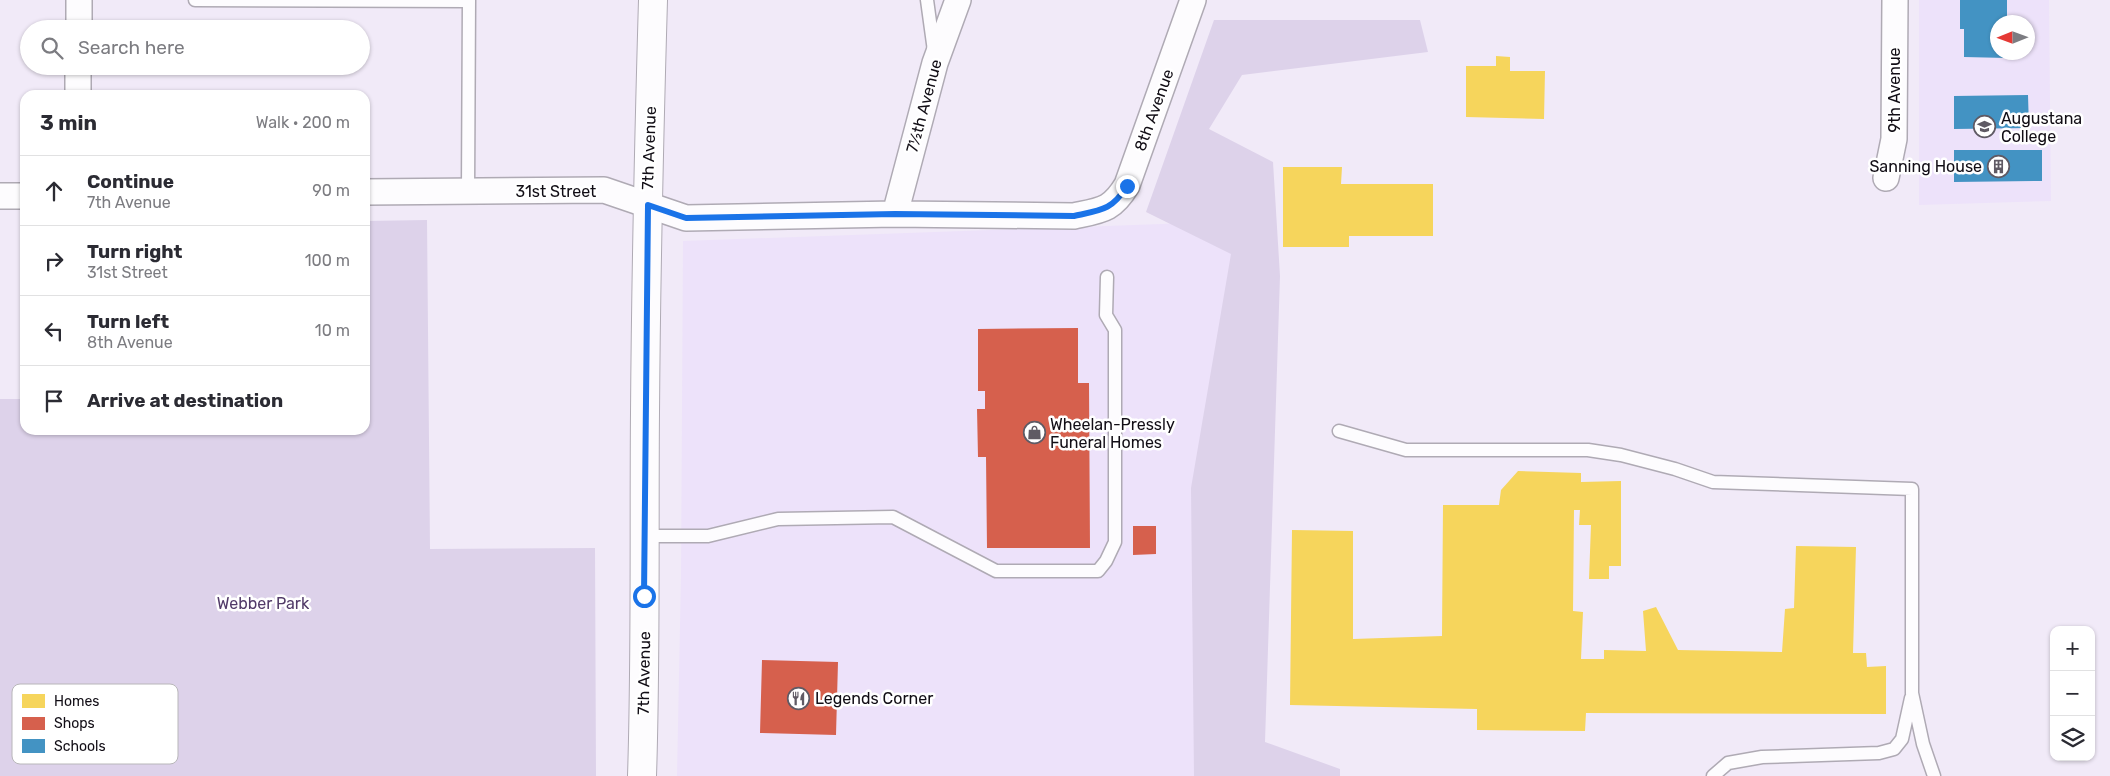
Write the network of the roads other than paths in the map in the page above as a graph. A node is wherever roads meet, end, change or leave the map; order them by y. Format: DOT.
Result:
graph roads {
  1 [pos="79,0"];
  2 [pos="195,0"];
  3 [pos="654,0"];
  4 [pos="927,0"];
  5 [pos="958,0"];
  6 [pos="1193,0"];
  7 [pos="1895,0"];
  8 [pos="469,1"];
  9 [pos="78,20"];
  10 [pos="935,63"];
  11 [pos="78,75"];
  12 [pos="78,90"];
  13 [pos="1886,178"];
  14 [pos="468,191"];
  15 [pos="370,192"];
  16 [pos="0,196"];
  17 [pos="20,196"];
  18 [pos="648,205"];
  19 [pos="1102,210"];
  20 [pos="895,214"];
  21 [pos="1107,277"];
  22 [pos="1339,431"];
  23 [pos="645,536"];
  24 [pos="1912,693"];
  25 [pos="642,776"];
  26 [pos="1713,776"];
  27 [pos="1934,776"];
  1 -- 9 [label="street"];
  2 -- 8 [label="lane"];
  3 -- 18 [label="street, 7th Avenue"];
  4 -- 10 [label="lane"];
  5 -- 10 [label="street, 7½th Avenue"];
  6 -- 19 [label="street, 8th Avenue"];
  7 -- 13 [label="street, 9th Avenue"];
  8 -- 14 [label="lane"];
  10 -- 20 [label="street, 7½th Avenue"];
  11 -- 12 [label="street"];
  14 -- 15 [label="street, 31st Street"];
  14 -- 18 [label="street, 31st Street"];
  16 -- 17 [label="street"];
  18 -- 20 [label="street, 31st Street"];
  18 -- 23 [label="street, 7th Avenue"];
  19 -- 20 [label="street, 31st Street"];
  21 -- 23 [label="lane"];
  22 -- 24 [label="lane"];
  23 -- 25 [label="street, 7th Avenue"];
  24 -- 26 [label="lane"];
  24 -- 27 [label="lane"];
}
